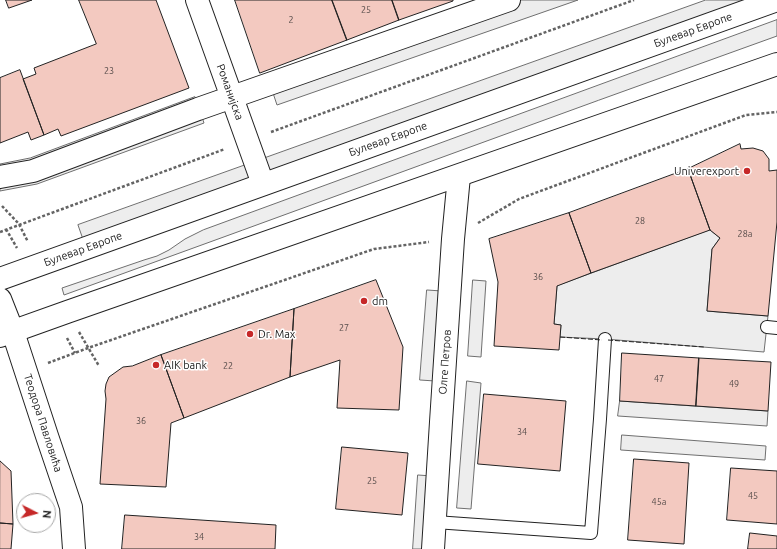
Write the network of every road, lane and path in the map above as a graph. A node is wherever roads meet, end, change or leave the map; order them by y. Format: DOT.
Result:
graph roads {
  1 [pos="197,0"];
  2 [pos="509,0"];
  3 [pos="634,0"];
  4 [pos="776,0"];
  5 [pos="777,64"];
  6 [pos="232,98"];
  7 [pos="777,112"];
  8 [pos="247,141"];
  9 [pos="459,176"];
  10 [pos="0,177"];
  11 [pos="263,184"];
  12 [pos="0,201"];
  13 [pos="0,207"];
  14 [pos="0,232"];
  15 [pos="454,234"];
  16 [pos="0,279"];
  17 [pos="0,299"];
  18 [pos="6,334"];
  19 [pos="606,339"];
  20 [pos="26,372"];
  21 [pos="435,522"];
  22 [pos="74,549"];
  23 [pos="433,549"];
  1 -- 6 [label="main road, Романијска"];
  2 -- 6 [label="main road"];
  3 -- 8 [label="path"];
  4 -- 11 [label="main road, Булевар Европе"];
  5 -- 9 [label="main road"];
  6 -- 8 [label="main road, Романијска"];
  6 -- 10 [label="main road"];
  7 -- 15 [label="path"];
  8 -- 11 [label="main road, Романијска"];
  8 -- 14 [label="path"];
  9 -- 15 [label="main road, Олге Петров"];
  9 -- 18 [label="main road"];
  11 -- 16 [label="main road, Булевар Европе"];
  12 -- 13 [label="path"];
  15 -- 20 [label="path"];
  15 -- 21 [label="main road, Олге Петров"];
  17 -- 18 [label="main road, Теодора Павловића"];
  18 -- 20 [label="main road, Теодора Павловића"];
  19 -- 21 [label="lane"];
  20 -- 22 [label="main road, Теодора Павловића"];
  21 -- 23 [label="main road, Олге Петров"];
}
